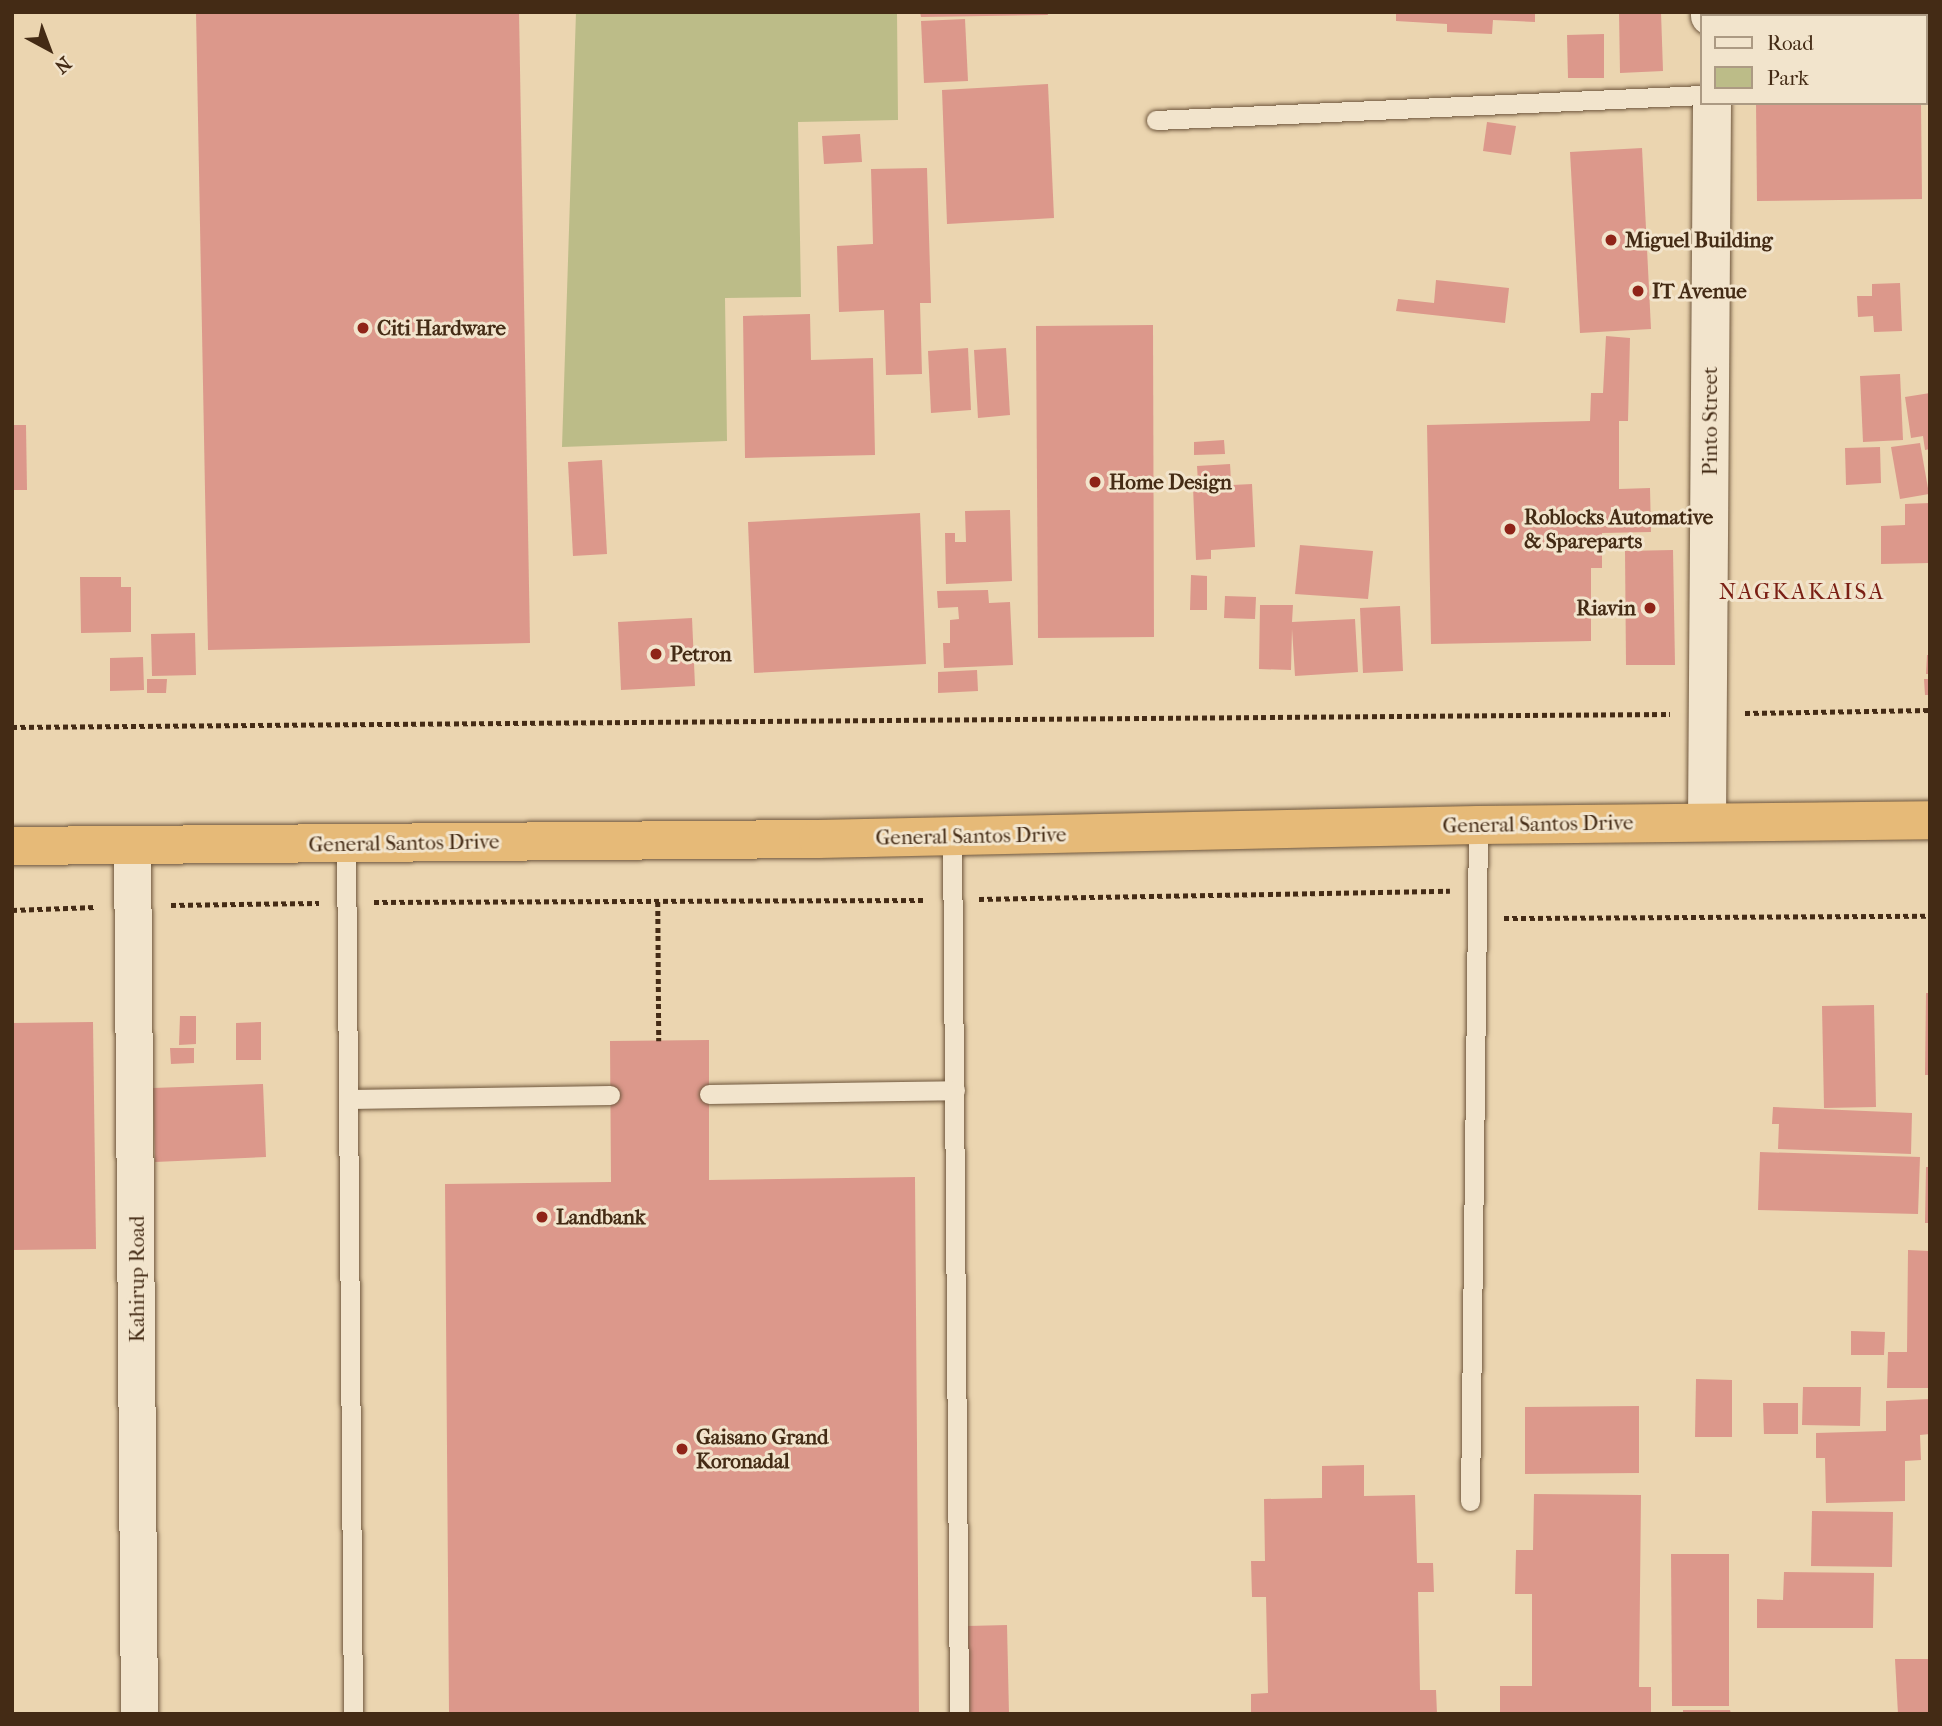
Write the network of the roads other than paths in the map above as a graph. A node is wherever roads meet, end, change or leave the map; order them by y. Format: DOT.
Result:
graph roads {
  1 [pos="1700,95"];
  2 [pos="1712,105"];
  3 [pos="1156,120"];
  4 [pos="1930,820"];
  5 [pos="1707,822"];
  6 [pos="1478,825"];
  7 [pos="952,836"];
  8 [pos="346,843"];
  9 [pos="132,845"];
  10 [pos="12,846"];
  11 [pos="955,1090"];
  12 [pos="709,1094"];
  13 [pos="610,1095"];
  14 [pos="349,1099"];
  15 [pos="1471,1501"];
  16 [pos="139,1714"];
  17 [pos="353,1714"];
  18 [pos="960,1714"];
  1 -- 3 [label="lane"];
  2 -- 5 [label="street, Pinto Street"];
  4 -- 5 [label="highway, General Santos Drive"];
  5 -- 6 [label="highway, General Santos Drive"];
  6 -- 7 [label="highway, General Santos Drive"];
  6 -- 15 [label="lane"];
  7 -- 8 [label="highway, General Santos Drive"];
  7 -- 11 [label="lane"];
  8 -- 9 [label="highway, General Santos Drive"];
  8 -- 14 [label="lane"];
  9 -- 10 [label="highway, General Santos Drive"];
  9 -- 16 [label="street, Kahirup Road"];
  11 -- 12 [label="lane"];
  11 -- 18 [label="lane"];
  13 -- 14 [label="lane"];
  14 -- 17 [label="lane"];
}
